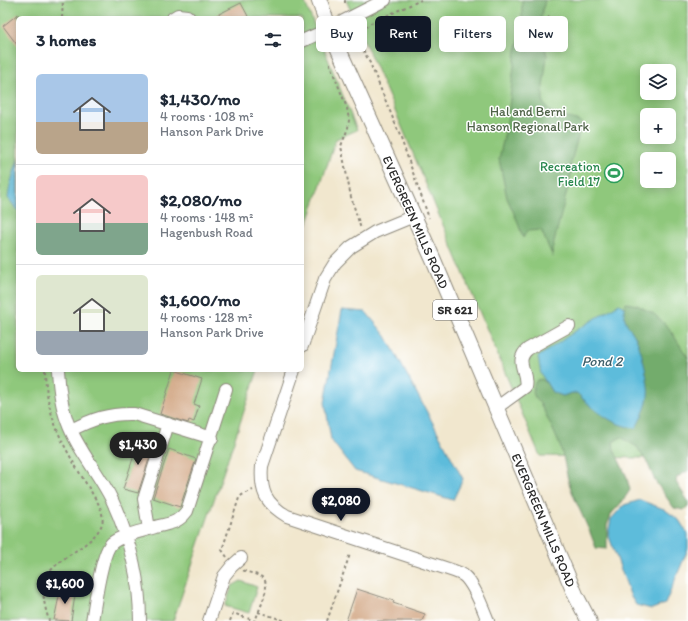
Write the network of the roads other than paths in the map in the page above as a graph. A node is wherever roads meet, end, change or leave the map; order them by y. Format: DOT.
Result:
graph roads {
  1 [pos="318,0"];
  2 [pos="386,0"];
  3 [pos="177,16"];
  4 [pos="187,16"];
  5 [pos="324,16"];
  6 [pos="353,16"];
  7 [pos="316,34"];
  8 [pos="304,40"];
  9 [pos="340,52"];
  10 [pos="414,216"];
  11 [pos="569,326"];
  12 [pos="304,340"];
  13 [pos="58,372"];
  14 [pos="293,372"];
  15 [pos="226,389"];
  16 [pos="496,408"];
  17 [pos="168,424"];
  18 [pos="71,430"];
  19 [pos="212,438"];
  20 [pos="149,529"];
  21 [pos="126,537"];
  22 [pos="241,558"];
  23 [pos="92,621"];
  24 [pos="140,621"];
  25 [pos="209,621"];
  26 [pos="488,621"];
  27 [pos="589,621"];
  1 -- 5 [label="main road, EVERGREEN MILLS ROAD / SR 621"];
  2 -- 6 [label="street"];
  3 -- 4 [label="street"];
  7 -- 8 [label="street"];
  9 -- 10 [label="main road, EVERGREEN MILLS ROAD / SR 621"];
  10 -- 12 [label="street"];
  10 -- 16 [label="main road, EVERGREEN MILLS ROAD / SR 621"];
  11 -- 16 [label="street"];
  13 -- 18 [label="street"];
  14 -- 26 [label="street"];
  15 -- 19 [label="street"];
  16 -- 27 [label="main road, EVERGREEN MILLS ROAD / SR 621"];
  17 -- 18 [label="street"];
  17 -- 19 [label="street"];
  17 -- 20 [label="street"];
  18 -- 21 [label="street"];
  19 -- 20 [label="street"];
  20 -- 21 [label="street"];
  21 -- 23 [label="street"];
  21 -- 24 [label="street"];
  22 -- 25 [label="street"];
}
